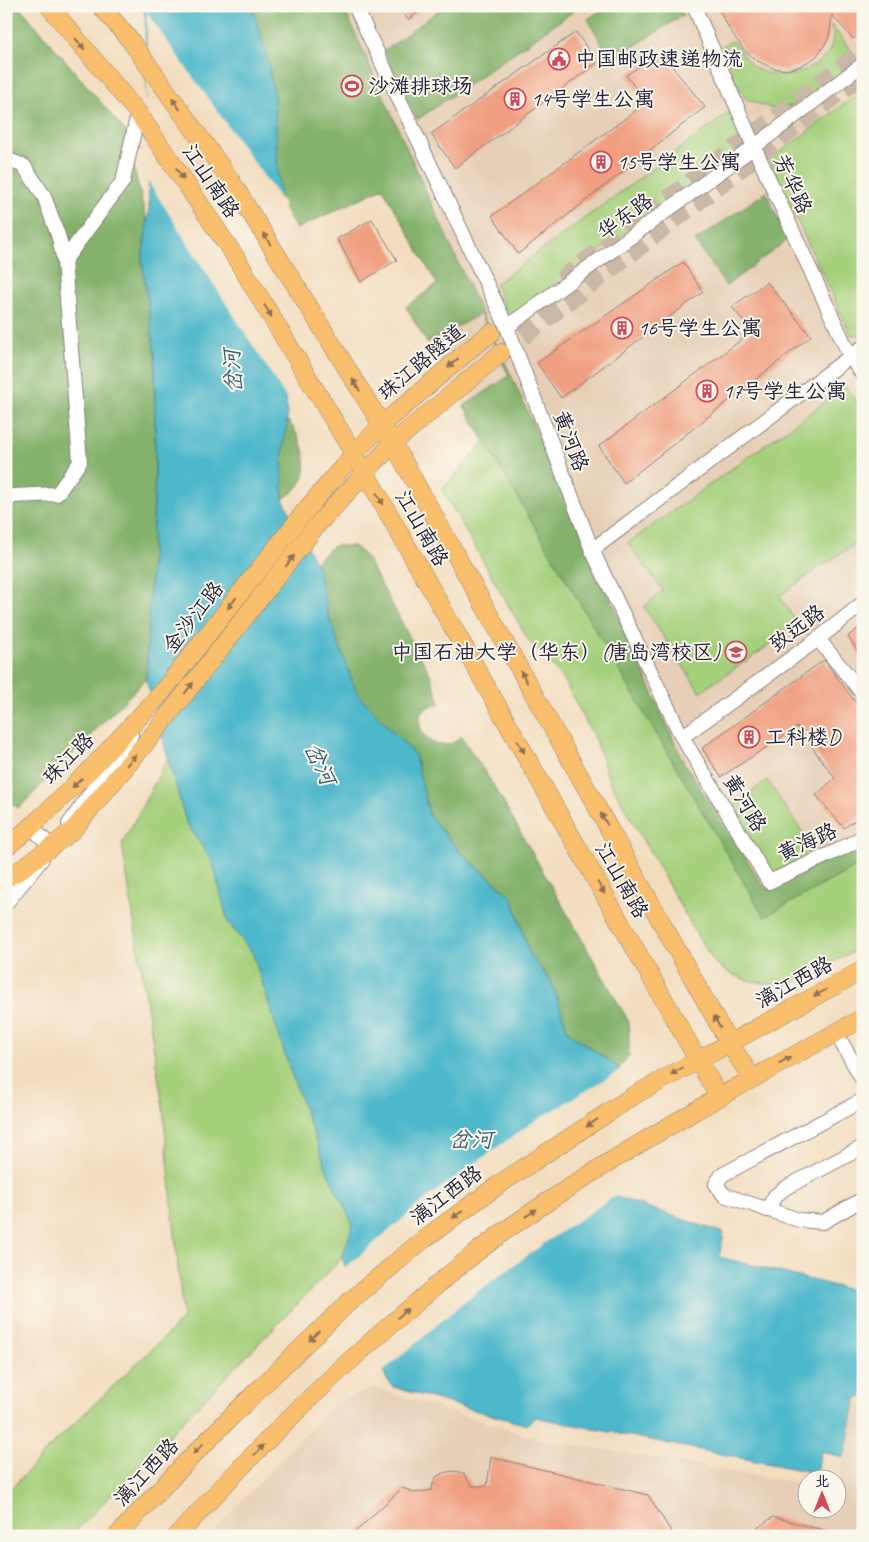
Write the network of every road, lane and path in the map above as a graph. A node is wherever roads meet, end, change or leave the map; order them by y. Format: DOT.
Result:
graph roads {
  1 [pos="49,6"];
  2 [pos="101,6"];
  3 [pos="355,6"];
  4 [pos="694,6"];
  5 [pos="863,64"];
  6 [pos="141,116"];
  7 [pos="754,147"];
  8 [pos="6,159"];
  9 [pos="64,261"];
  10 [pos="499,330"];
  11 [pos="863,346"];
  12 [pos="501,353"];
  13 [pos="850,356"];
  14 [pos="863,375"];
  15 [pos="382,426"];
  16 [pos="393,443"];
  17 [pos="353,455"];
  18 [pos="366,474"];
  19 [pos="6,502"];
  20 [pos="592,550"];
  21 [pos="863,603"];
  22 [pos="818,638"];
  23 [pos="863,694"];
  24 [pos="158,697"];
  25 [pos="682,737"];
  26 [pos="31,827"];
  27 [pos="863,837"];
  28 [pos="6,847"];
  29 [pos="52,847"];
  30 [pos="6,878"];
  31 [pos="769,882"];
  32 [pos="6,903"];
  33 [pos="863,970"];
  34 [pos="863,1018"];
  35 [pos="836,1033"];
  36 [pos="729,1043"];
  37 [pos="698,1060"];
  38 [pos="752,1078"];
  39 [pos="863,1080"];
  40 [pos="719,1097"];
  41 [pos="863,1100"];
  42 [pos="863,1147"];
  43 [pos="863,1198"];
  44 [pos="767,1210"];
  45 [pos="117,1536"];
  46 [pos="177,1536"];
  1 -- 6 [label="main road, 江山南路, one-way"];
  15 -- 2 [label="main road, 江山南路, one-way"];
  3 -- 10 [label="street, 黄河路"];
  4 -- 7 [label="street, 芳华路"];
  5 -- 7 [label="street, 华东路"];
  6 -- 9 [label="street"];
  6 -- 17 [label="main road, 江山南路, one-way"];
  7 -- 10 [label="street, 华东路"];
  7 -- 13 [label="street, 芳华路"];
  8 -- 9 [label="street"];
  9 -- 19 [label="street"];
  10 -- 15 [label="main road, 珠江路隧道, one-way"];
  10 -- 20 [label="street, 黄河路"];
  11 -- 13 [label="street"];
  12 -- 16 [label="main road, 珠江路隧道"];
  13 -- 14 [label="street, 芳华路"];
  13 -- 20 [label="street"];
  15 -- 16 [label="main road, 江山南路"];
  15 -- 17 [label="main road, 金沙江路"];
  16 -- 18 [label="main road, 金沙江路"];
  36 -- 16 [label="main road, 江山南路, one-way"];
  17 -- 18 [label="main road, 江山南路"];
  17 -- 24 [label="main road, 金沙江路, one-way"];
  29 -- 18 [label="main road, 金沙江路, one-way"];
  18 -- 37 [label="main road, 江山南路, one-way"];
  20 -- 25 [label="street, 黄河路"];
  21 -- 22 [label="street, 致远路"];
  22 -- 23 [label="street"];
  22 -- 25 [label="street, 致远路"];
  24 -- 26 [label="main road, 珠江路, one-way"];
  24 -- 29 [label="street, 金沙江路"];
  25 -- 31 [label="street, 黄河路"];
  26 -- 28 [label="main road, 珠江路"];
  26 -- 29 [label="street"];
  27 -- 31 [label="street, 黄海路"];
  29 -- 30 [label="main road"];
  29 -- 32 [label="street, 金沙江路"];
  33 -- 36 [label="main road, 漓江西路, one-way"];
  34 -- 35 [label="main road"];
  38 -- 35 [label="main road, one-way"];
  35 -- 39 [label="street"];
  36 -- 37 [label="main road, 漓江西路"];
  36 -- 38 [label="main road, 江山南路"];
  37 -- 40 [label="main road, 江山南路"];
  37 -- 45 [label="main road, 漓江西路, one-way, bridge"];
  38 -- 40 [label="main road"];
  46 -- 40 [label="main road, one-way"];
  41 -- 44 [label="street"];
  42 -- 44 [label="street"];
  43 -- 44 [label="street"];
}
